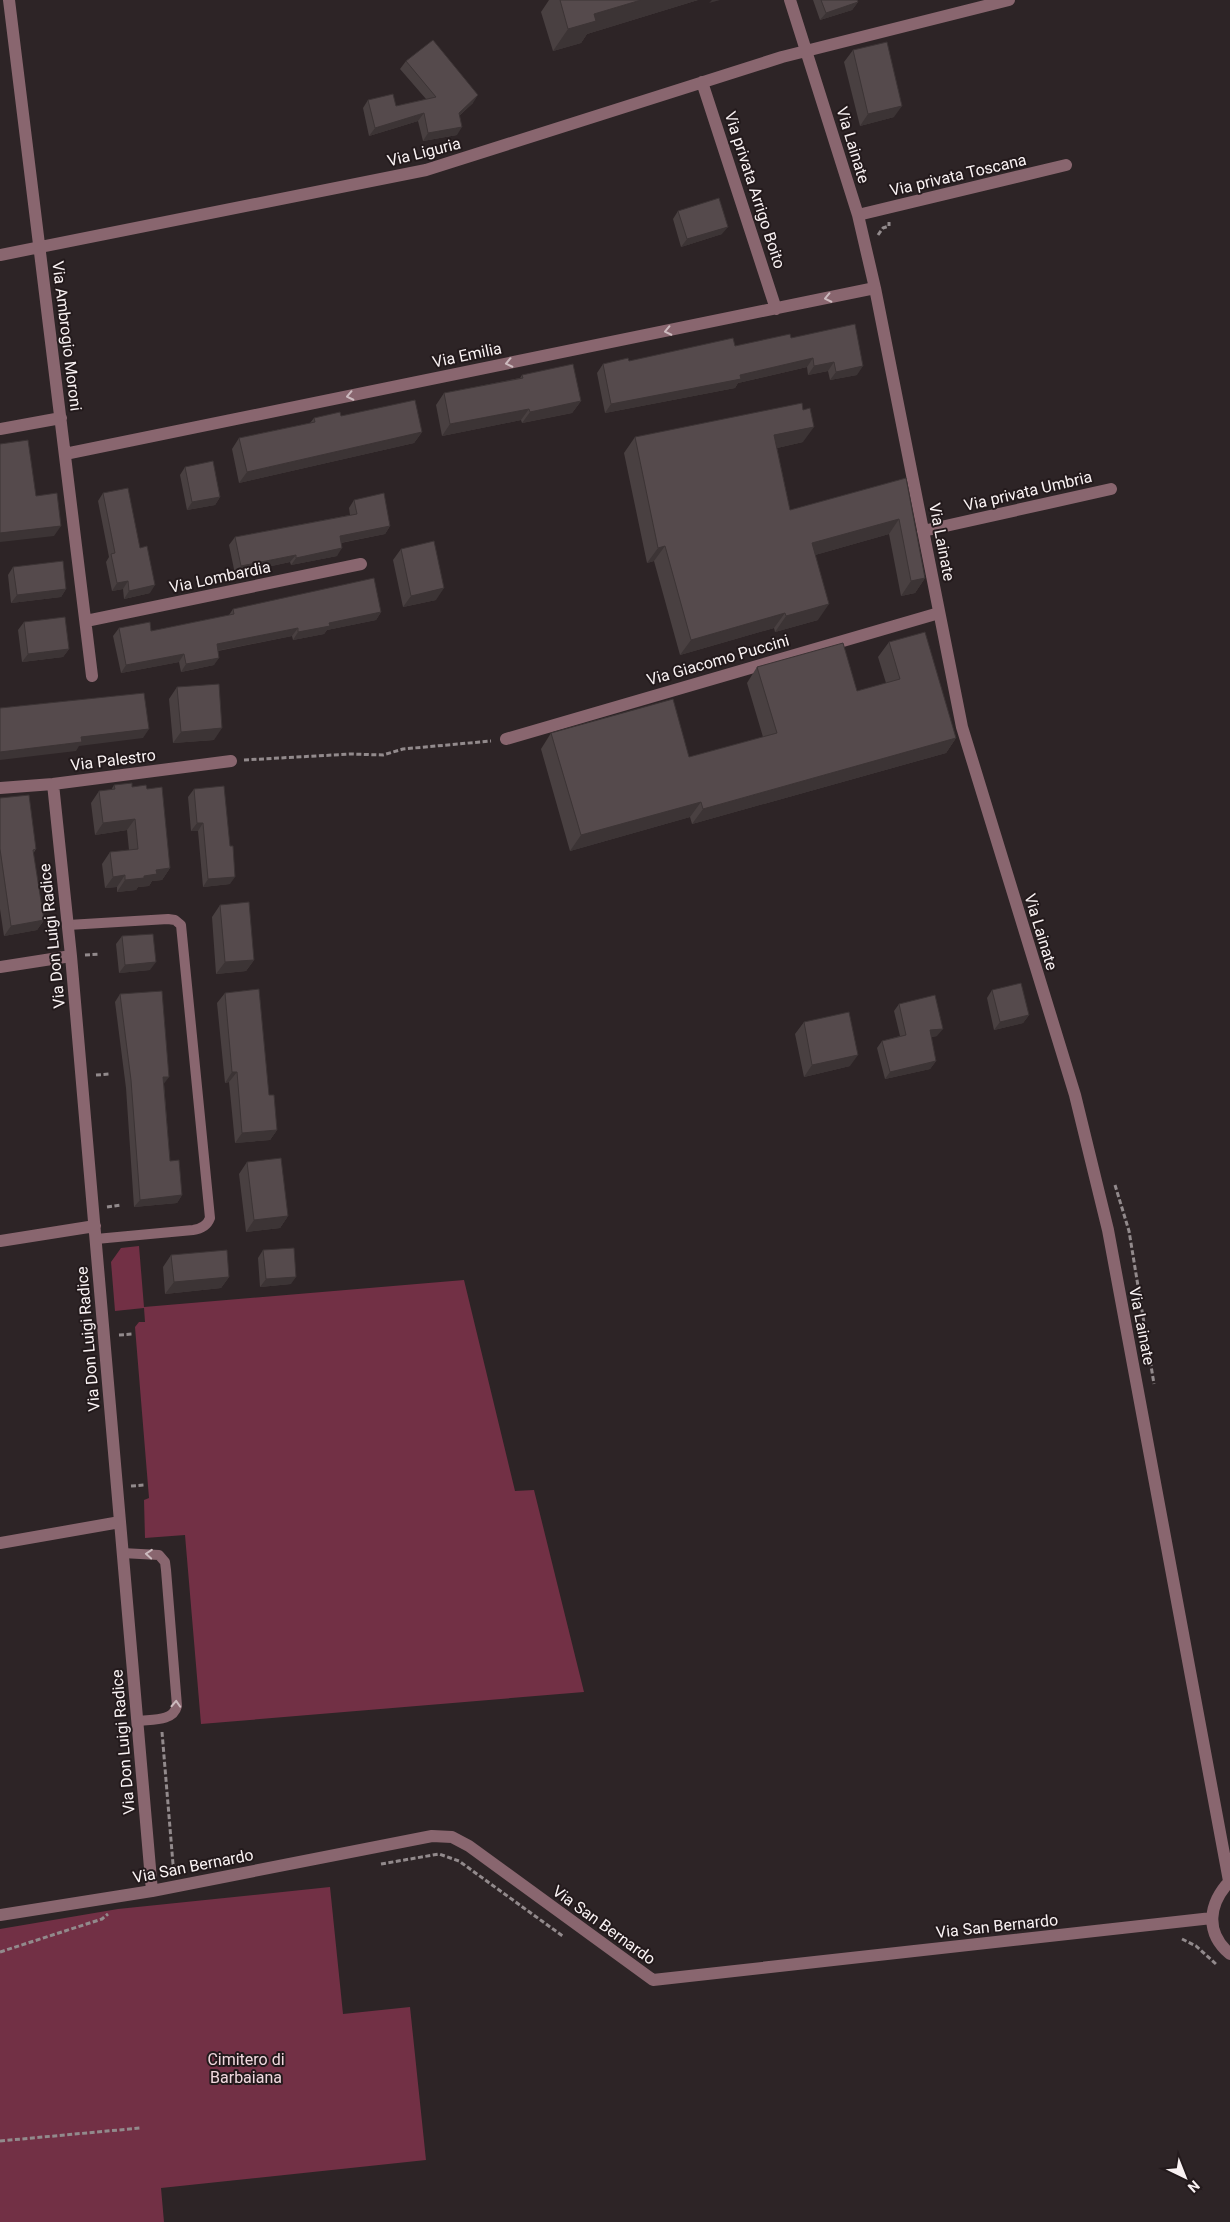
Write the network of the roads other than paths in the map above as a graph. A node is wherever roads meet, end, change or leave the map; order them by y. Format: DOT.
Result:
graph roads {
  1 [pos="9,0"];
  2 [pos="790,0"];
  3 [pos="1009,0"];
  4 [pos="806,50"];
  5 [pos="702,82"];
  6 [pos="1066,166"];
  7 [pos="858,215"];
  8 [pos="39,247"];
  9 [pos="0,255"];
  10 [pos="875,288"];
  11 [pos="776,309"];
  12 [pos="60,418"];
  13 [pos="0,429"];
  14 [pos="65,454"];
  15 [pos="1111,489"];
  16 [pos="923,531"];
  17 [pos="360,564"];
  18 [pos="939,613"];
  19 [pos="86,621"];
  20 [pos="92,676"];
  21 [pos="506,739"];
  22 [pos="231,761"];
  23 [pos="53,784"];
  24 [pos="0,788"];
  25 [pos="68,926"];
  26 [pos="71,956"];
  27 [pos="0,967"];
  28 [pos="95,1232"];
  29 [pos="0,1241"];
  30 [pos="120,1522"];
  31 [pos="0,1543"];
  32 [pos="122,1552"];
  33 [pos="137,1721"];
  34 [pos="1230,1881"];
  35 [pos="152,1891"];
  36 [pos="0,1915"];
  37 [pos="1212,1918"];
  38 [pos="1230,1954"];
  1 -- 8 [label="street, Via Ambrogio Moroni"];
  2 -- 4 [label="street, Via Lainate"];
  3 -- 4 [label="street, Via Liguria"];
  4 -- 5 [label="street, Via Liguria"];
  4 -- 7 [label="street, Via Lainate"];
  5 -- 8 [label="street, Via Liguria"];
  5 -- 11 [label="street, Via privata Arrigo Boito"];
  6 -- 7 [label="street, Via privata Toscana"];
  7 -- 10 [label="street, Via Lainate"];
  8 -- 9 [label="street, Via Liguria"];
  8 -- 12 [label="street, Via Ambrogio Moroni"];
  10 -- 11 [label="street, Via Emilia, one-way"];
  10 -- 16 [label="street, Via Lainate"];
  11 -- 14 [label="street, Via Emilia, one-way"];
  12 -- 13 [label="street"];
  12 -- 14 [label="street, Via Ambrogio Moroni"];
  14 -- 19 [label="street, Via Ambrogio Moroni"];
  15 -- 16 [label="street, Via privata Umbria"];
  16 -- 18 [label="street, Via Lainate"];
  17 -- 19 [label="street, Via Lombardia"];
  18 -- 21 [label="street, Via Giacomo Puccini"];
  18 -- 34 [label="street, Via Lainate"];
  19 -- 20 [label="street, Via Ambrogio Moroni"];
  22 -- 23 [label="street, Via Palestro"];
  23 -- 24 [label="street, Via Palestro"];
  23 -- 25 [label="street, Via Don Luigi Radice"];
  25 -- 26 [label="street, Via Don Luigi Radice"];
  25 -- 28 [label="lane"];
  26 -- 27 [label="street"];
  26 -- 28 [label="street, Via Don Luigi Radice"];
  28 -- 29 [label="street"];
  28 -- 30 [label="street, Via Don Luigi Radice"];
  30 -- 31 [label="street"];
  30 -- 32 [label="street, Via Don Luigi Radice"];
  32 -- 33 [label="street, Via Don Luigi Radice"];
  33 -- 32 [label="lane, one-way"];
  33 -- 35 [label="street, Via Don Luigi Radice"];
  34 -- 37 [label="street"];
  35 -- 36 [label="street, Via San Bernardo"];
  35 -- 37 [label="street, Via San Bernardo"];
  37 -- 38 [label="street"];
}
